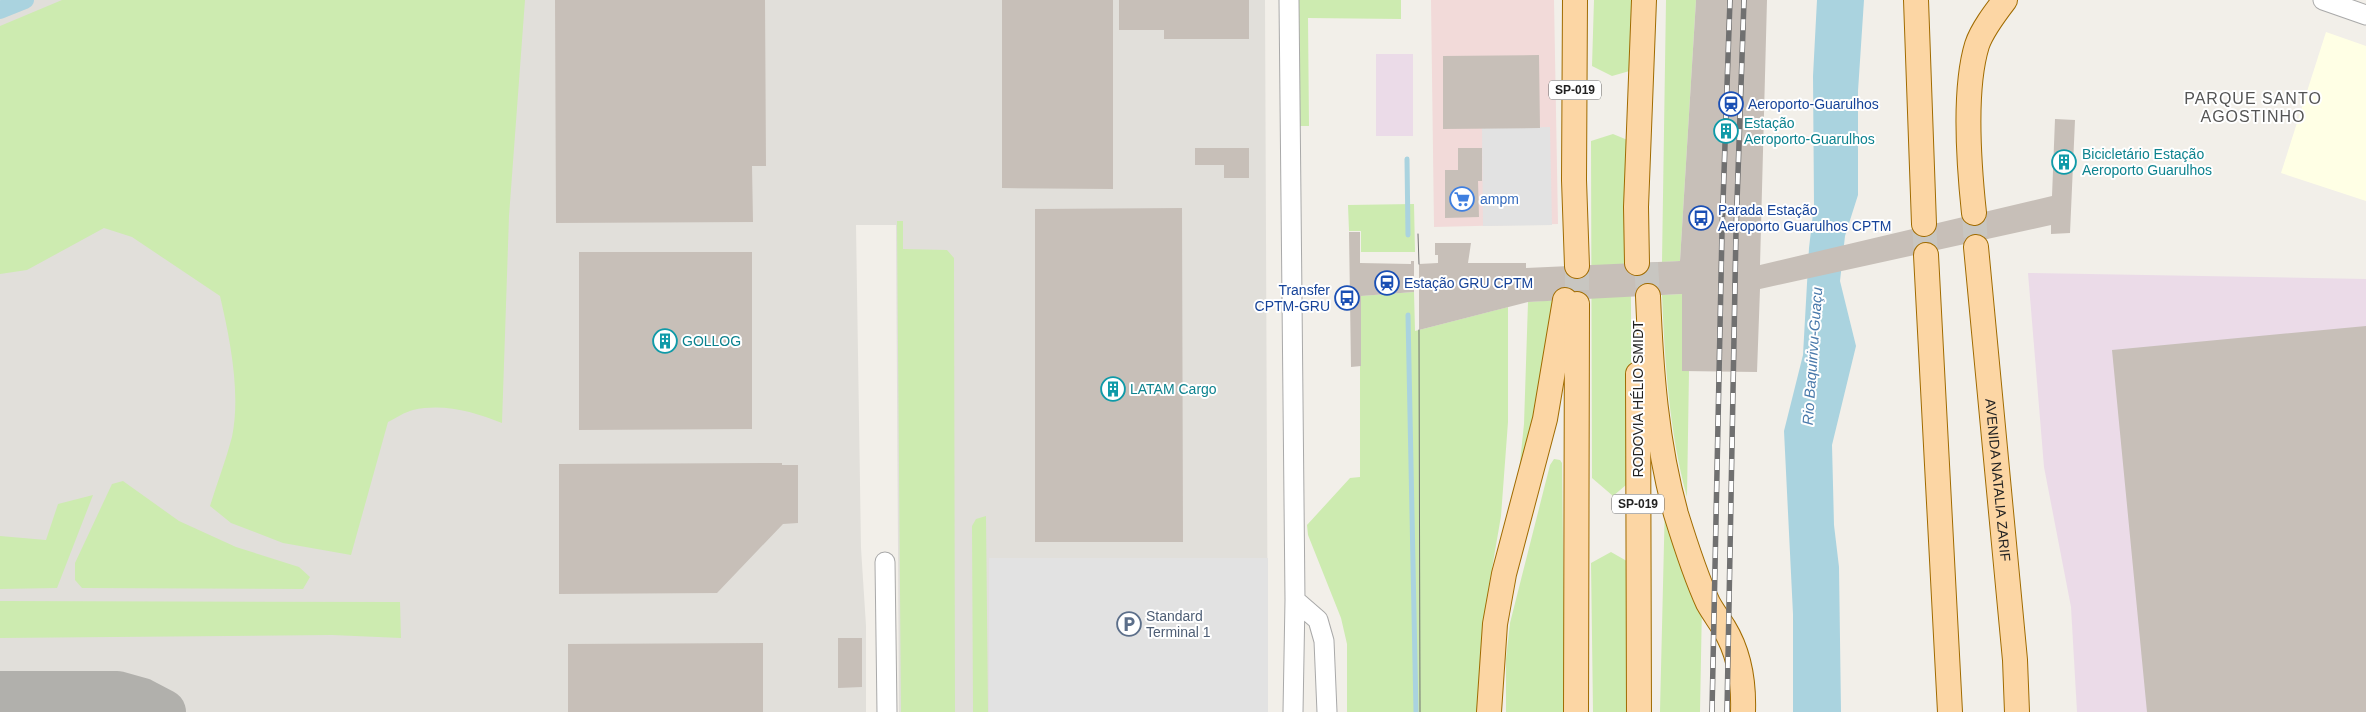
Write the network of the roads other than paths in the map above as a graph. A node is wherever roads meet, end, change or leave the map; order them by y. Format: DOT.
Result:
graph roads {
  1 [pos="1289,0"];
  2 [pos="1575,0"];
  3 [pos="1644,0"];
  4 [pos="1916,0"];
  5 [pos="2005,0"];
  6 [pos="2323,0"];
  7 [pos="2366,15"];
  8 [pos="1974,213"];
  9 [pos="1924,224"];
  10 [pos="1976,248"];
  11 [pos="1926,255"];
  12 [pos="1642,263"];
  13 [pos="1571,266"];
  14 [pos="885,562"];
  15 [pos="1295,600"];
  16 [pos="887,712"];
  17 [pos="1293,712"];
  18 [pos="1327,712"];
  19 [pos="1489,712"];
  20 [pos="1576,712"];
  21 [pos="1639,712"];
  22 [pos="1743,712"];
  23 [pos="1950,712"];
  24 [pos="2017,712"];
  1 -- 15 [label="street"];
  2 -- 13 [label="main road, SP-019"];
  3 -- 12 [label="main road"];
  4 -- 9 [label="main road"];
  5 -- 8 [label="main road"];
  6 -- 7 [label="street"];
  10 -- 24 [label="main road, AVENIDA NATALIA ZARIF"];
  11 -- 23 [label="main road"];
  14 -- 16 [label="street"];
  15 -- 17 [label="street"];
  15 -- 18 [label="street"];
  19 -- 20 [label="main road"];
  21 -- 22 [label="main road, RODOVIA HÉLIO SMIDT / SP-019"];
}
